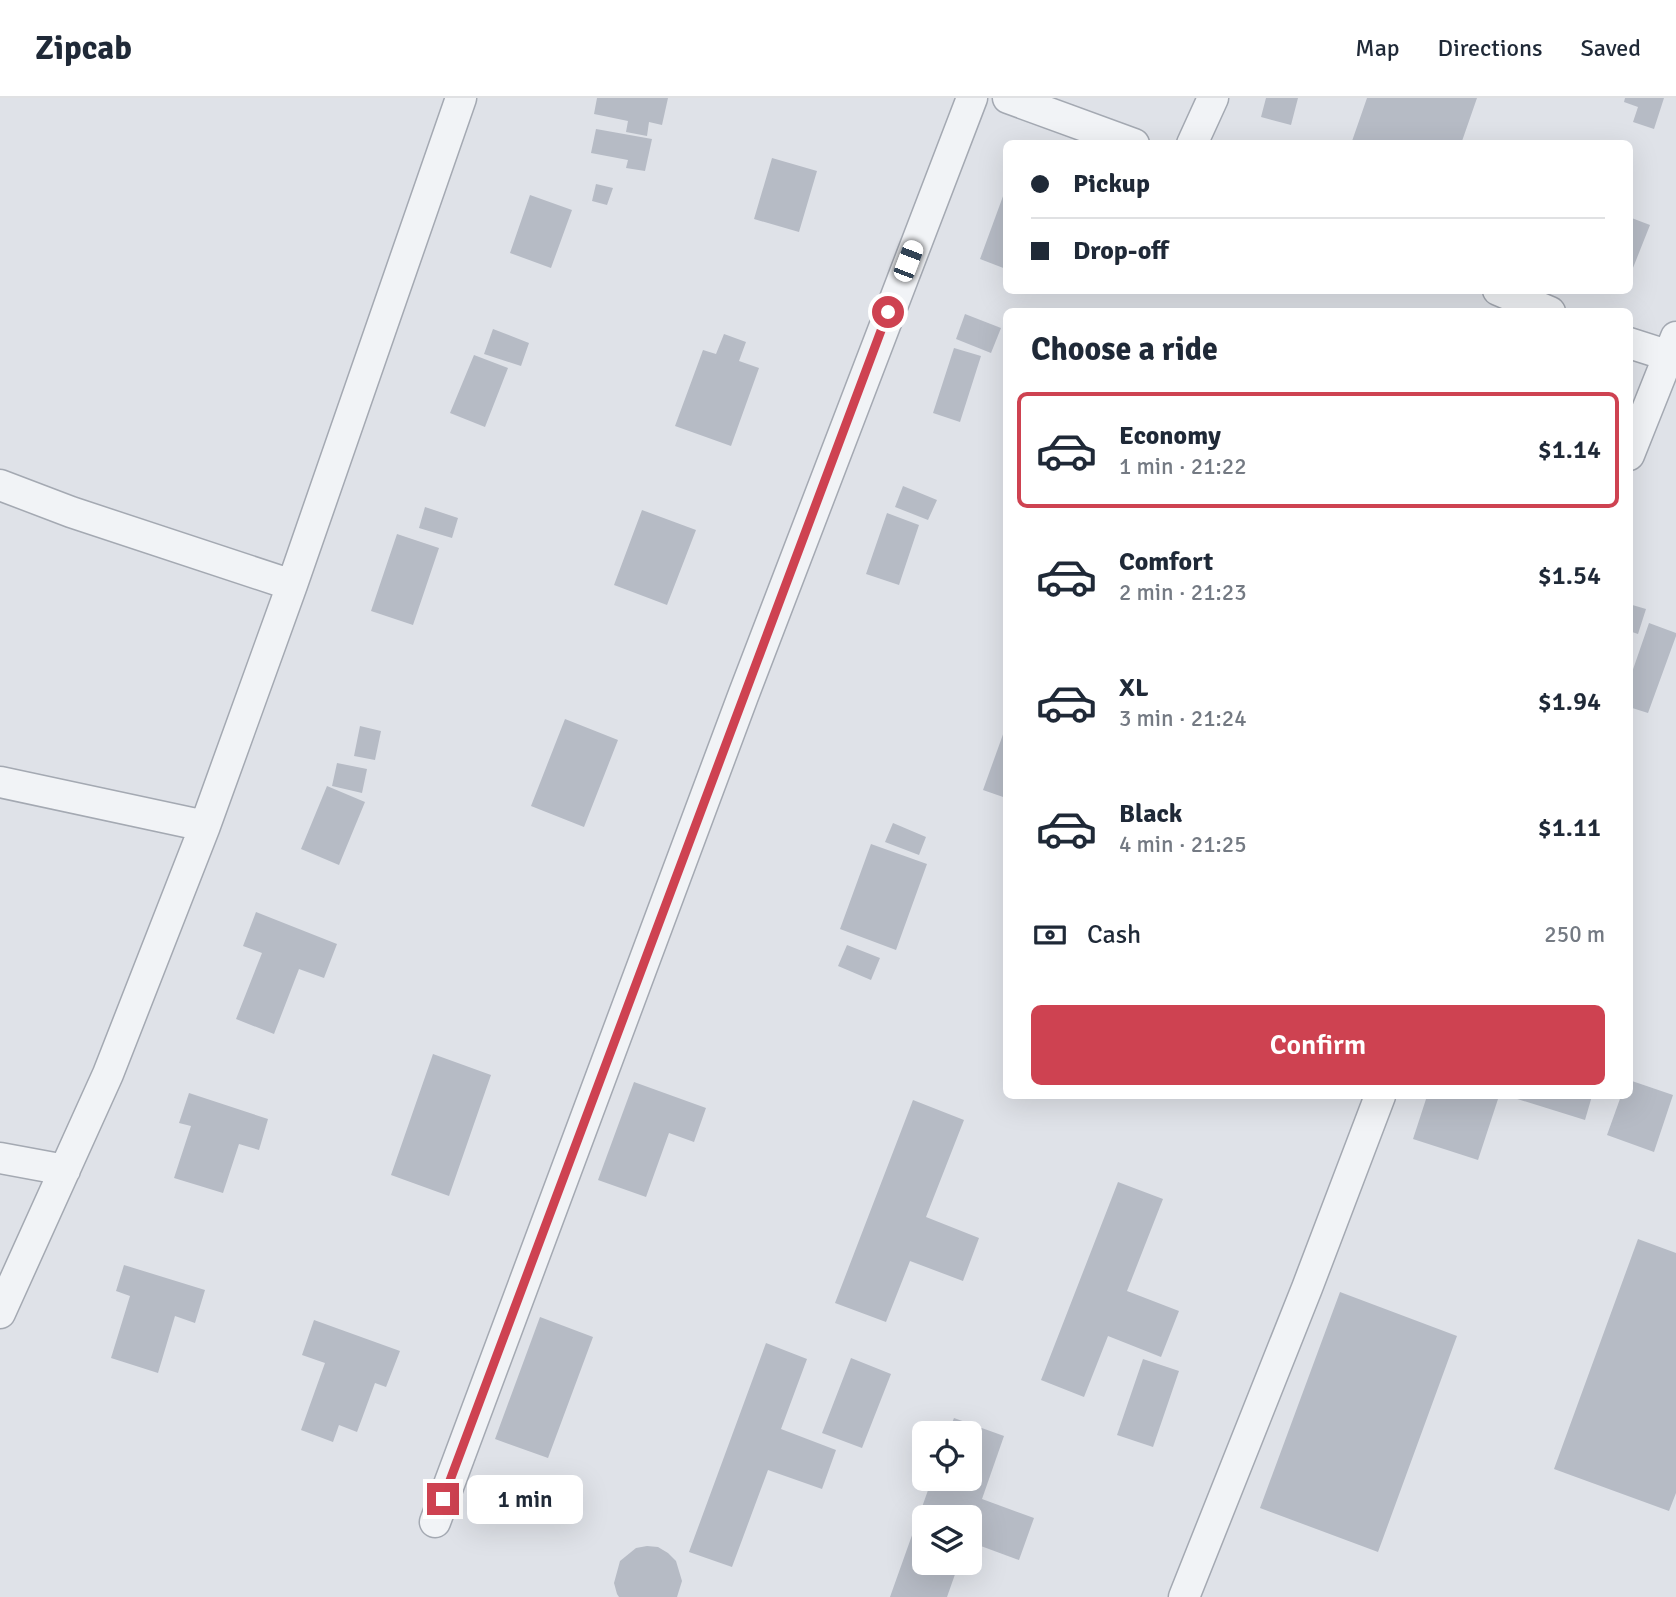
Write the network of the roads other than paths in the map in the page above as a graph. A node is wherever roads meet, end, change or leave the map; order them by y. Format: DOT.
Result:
graph roads {
  1 [pos="461,98"];
  2 [pos="972,98"];
  3 [pos="1008,98"];
  4 [pos="1213,98"];
  5 [pos="1123,140"];
  6 [pos="1194,140"];
  7 [pos="1507,294"];
  8 [pos="1541,308"];
  9 [pos="1633,344"];
  10 [pos="1674,350"];
  11 [pos="1633,446"];
  12 [pos="0,485"];
  13 [pos="292,585"];
  14 [pos="0,782"];
  15 [pos="205,827"];
  16 [pos="1379,1099"];
  17 [pos="0,1158"];
  18 [pos="65,1170"];
  19 [pos="0,1313"];
  20 [pos="435,1522"];
  21 [pos="1184,1597"];
  1 -- 13 [label="street"];
  2 -- 20 [label="street"];
  3 -- 5 [label="street"];
  4 -- 6 [label="street"];
  7 -- 8 [label="street"];
  9 -- 10 [label="street"];
  10 -- 11 [label="street"];
  12 -- 13 [label="street"];
  13 -- 15 [label="street"];
  14 -- 15 [label="street"];
  15 -- 18 [label="street"];
  16 -- 21 [label="street"];
  17 -- 18 [label="street"];
  18 -- 19 [label="street"];
}
